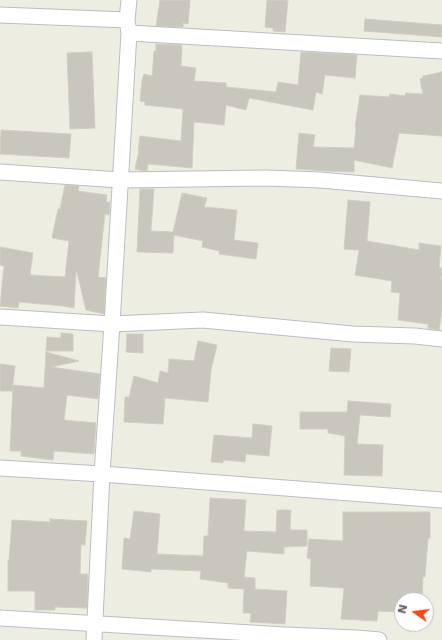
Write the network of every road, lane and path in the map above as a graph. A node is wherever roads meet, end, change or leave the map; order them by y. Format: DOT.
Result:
graph roads {
  1 [pos="129,0"];
  2 [pos="0,15"];
  3 [pos="128,26"];
  4 [pos="442,51"];
  5 [pos="0,172"];
  6 [pos="120,180"];
  7 [pos="442,191"];
  8 [pos="0,317"];
  9 [pos="112,324"];
  10 [pos="442,339"];
  11 [pos="0,468"];
  12 [pos="102,474"];
  13 [pos="442,500"];
  14 [pos="0,618"];
  15 [pos="96,624"];
  16 [pos="94,640"];
  17 [pos="379,640"];
  1 -- 3 [label="street"];
  2 -- 3 [label="street"];
  3 -- 4 [label="street"];
  3 -- 6 [label="street"];
  5 -- 6 [label="street"];
  6 -- 7 [label="street"];
  6 -- 9 [label="street"];
  8 -- 9 [label="street"];
  9 -- 10 [label="street"];
  9 -- 12 [label="street"];
  11 -- 12 [label="street"];
  12 -- 13 [label="street"];
  12 -- 15 [label="street"];
  14 -- 15 [label="street"];
  15 -- 16 [label="street"];
  15 -- 17 [label="street"];
}
